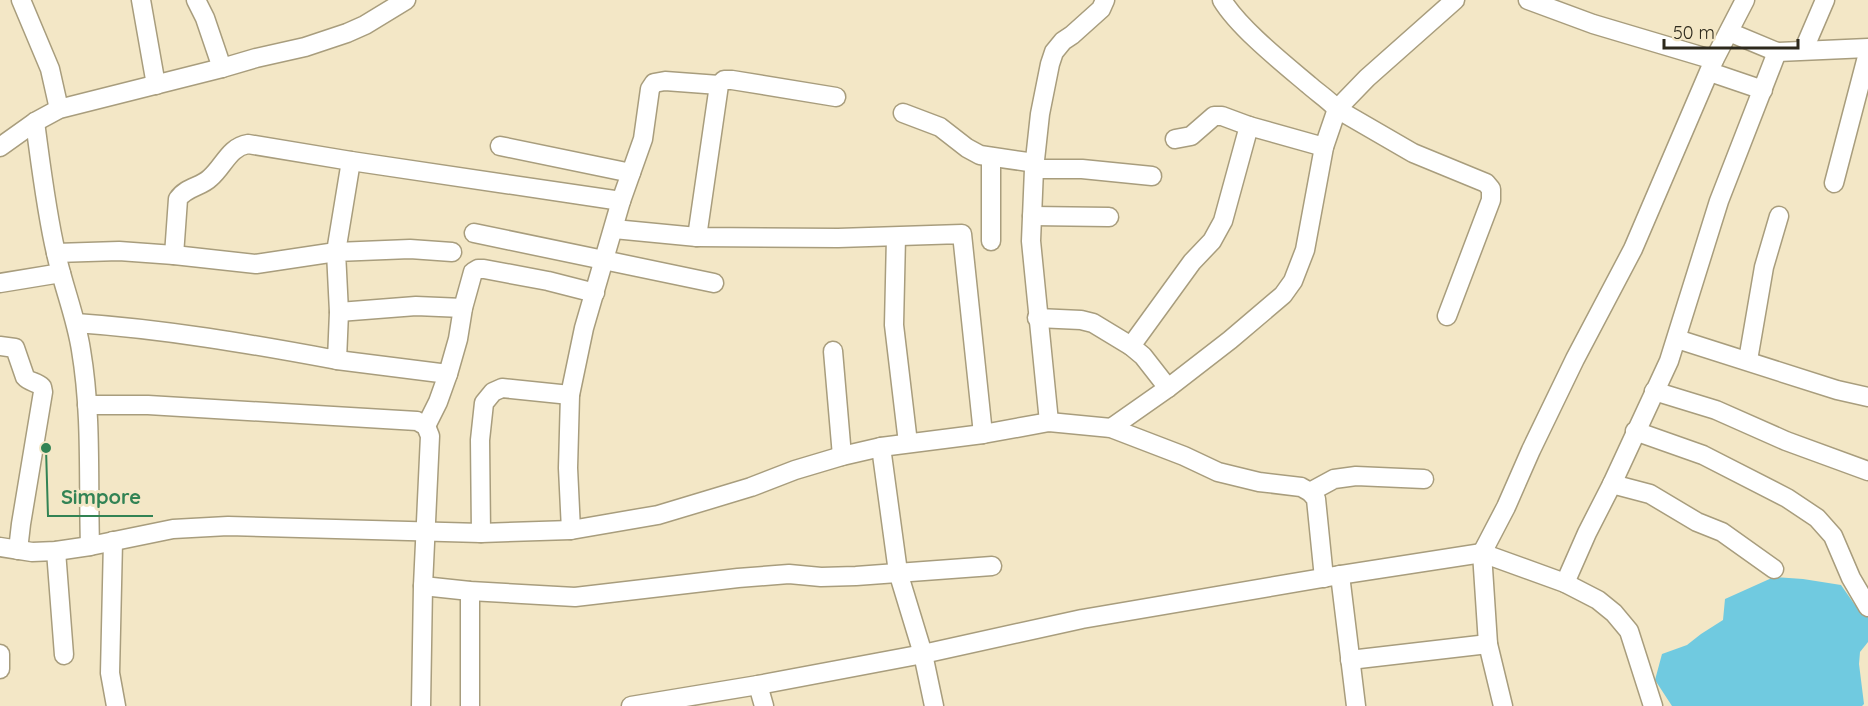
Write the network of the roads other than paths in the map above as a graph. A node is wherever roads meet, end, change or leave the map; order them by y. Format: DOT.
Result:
graph roads {
  1 [pos="21,0"];
  2 [pos="141,0"];
  3 [pos="196,0"];
  4 [pos="406,0"];
  5 [pos="1105,0"];
  6 [pos="1222,0"];
  7 [pos="1455,0"];
  8 [pos="1528,0"];
  9 [pos="1745,0"];
  10 [pos="1825,0"];
  11 [pos="379,7"];
  12 [pos="1729,32"];
  13 [pos="1868,48"];
  14 [pos="1804,50"];
  15 [pos="1777,52"];
  16 [pos="1868,53"];
  17 [pos="1712,66"];
  18 [pos="222,68"];
  19 [pos="156,85"];
  20 [pos="719,86"];
  21 [pos="1763,90"];
  22 [pos="836,97"];
  23 [pos="59,109"];
  24 [pos="1337,109"];
  25 [pos="903,113"];
  26 [pos="35,122"];
  27 [pos="1249,126"];
  28 [pos="1175,139"];
  29 [pos="500,146"];
  30 [pos="0,147"];
  31 [pos="1324,147"];
  32 [pos="991,157"];
  33 [pos="351,161"];
  34 [pos="1034,166"];
  35 [pos="631,173"];
  36 [pos="1152,176"];
  37 [pos="1834,183"];
  38 [pos="621,201"];
  39 [pos="1032,216"];
  40 [pos="1779,216"];
  41 [pos="1108,218"];
  42 [pos="614,229"];
  43 [pos="474,233"];
  44 [pos="697,237"];
  45 [pos="896,237"];
  46 [pos="991,241"];
  47 [pos="336,252"];
  48 [pos="452,252"];
  49 [pos="56,253"];
  50 [pos="174,255"];
  51 [pos="604,261"];
  52 [pos="61,273"];
  53 [pos="0,283"];
  54 [pos="714,283"];
  55 [pos="595,293"];
  56 [pos="463,308"];
  57 [pos="339,312"];
  58 [pos="1447,316"];
  59 [pos="1037,318"];
  60 [pos="76,323"];
  61 [pos="1677,339"];
  62 [pos="0,346"];
  63 [pos="1131,346"];
  64 [pos="833,351"];
  65 [pos="337,360"];
  66 [pos="1748,360"];
  67 [pos="448,374"];
  68 [pos="1168,388"];
  69 [pos="1654,391"];
  70 [pos="570,394"];
  71 [pos="1868,398"];
  72 [pos="87,405"];
  73 [pos="1049,422"];
  74 [pos="426,426"];
  75 [pos="1111,428"];
  76 [pos="1635,431"];
  77 [pos="983,434"];
  78 [pos="908,443"];
  79 [pos="881,447"];
  80 [pos="842,456"];
  81 [pos="1868,471"];
  82 [pos="1424,479"];
  83 [pos="1612,484"];
  84 [pos="1310,492"];
  85 [pos="572,530"];
  86 [pos="425,531"];
  87 [pos="481,534"];
  88 [pos="113,541"];
  89 [pos="90,546"];
  90 [pos="9,549"];
  91 [pos="56,551"];
  92 [pos="1482,553"];
  93 [pos="992,566"];
  94 [pos="1774,569"];
  95 [pos="898,572"];
  96 [pos="1860,575"];
  97 [pos="1332,576"];
  98 [pos="1565,583"];
  99 [pos="423,586"];
  100 [pos="470,591"];
  101 [pos="1868,608"];
  102 [pos="1488,644"];
  103 [pos="0,654"];
  104 [pos="923,654"];
  105 [pos="64,655"];
  106 [pos="1350,660"];
  107 [pos="0,669"];
  108 [pos="759,685"];
  109 [pos="116,706"];
  110 [pos="422,706"];
  111 [pos="470,706"];
  112 [pos="631,706"];
  113 [pos="764,706"];
  114 [pos="934,706"];
  115 [pos="1356,706"];
  116 [pos="1503,706"];
  117 [pos="1653,706"];
  1 -- 23 [label="street"];
  2 -- 19 [label="street"];
  3 -- 18 [label="street"];
  4 -- 11 [label="street"];
  5 -- 34 [label="street"];
  6 -- 24 [label="street"];
  7 -- 24 [label="street"];
  8 -- 17 [label="street"];
  9 -- 12 [label="street"];
  10 -- 14 [label="street"];
  11 -- 18 [label="street"];
  12 -- 15 [label="street"];
  12 -- 17 [label="street"];
  13 -- 14 [label="street"];
  14 -- 15 [label="street"];
  15 -- 21 [label="street"];
  16 -- 37 [label="street"];
  17 -- 21 [label="street"];
  17 -- 92 [label="street"];
  18 -- 19 [label="street"];
  19 -- 23 [label="street"];
  20 -- 22 [label="street"];
  20 -- 35 [label="street"];
  20 -- 44 [label="street"];
  21 -- 61 [label="street"];
  23 -- 26 [label="street"];
  24 -- 31 [label="street"];
  24 -- 58 [label="street"];
  25 -- 32 [label="street"];
  26 -- 30 [label="street"];
  26 -- 49 [label="street"];
  27 -- 28 [label="street"];
  27 -- 31 [label="street"];
  27 -- 63 [label="street"];
  29 -- 35 [label="street"];
  31 -- 68 [label="street"];
  32 -- 34 [label="street"];
  32 -- 46 [label="street"];
  33 -- 38 [label="street"];
  33 -- 47 [label="street"];
  33 -- 50 [label="street"];
  34 -- 36 [label="street"];
  34 -- 39 [label="street"];
  35 -- 38 [label="street"];
  38 -- 42 [label="street"];
  39 -- 41 [label="street"];
  39 -- 59 [label="street"];
  40 -- 66 [label="street"];
  42 -- 44 [label="street"];
  42 -- 51 [label="street"];
  43 -- 51 [label="street"];
  44 -- 45 [label="street"];
  45 -- 77 [label="street"];
  45 -- 78 [label="street"];
  47 -- 48 [label="street"];
  47 -- 50 [label="street"];
  47 -- 57 [label="street"];
  49 -- 50 [label="street"];
  49 -- 52 [label="street"];
  51 -- 54 [label="street"];
  51 -- 55 [label="street"];
  52 -- 53 [label="street"];
  52 -- 60 [label="street"];
  55 -- 56 [label="street"];
  55 -- 70 [label="street"];
  56 -- 57 [label="street"];
  56 -- 67 [label="street"];
  57 -- 65 [label="street"];
  59 -- 63 [label="street"];
  59 -- 73 [label="street"];
  60 -- 65 [label="street"];
  60 -- 72 [label="street"];
  61 -- 66 [label="street"];
  61 -- 69 [label="street"];
  62 -- 90 [label="street"];
  63 -- 68 [label="street"];
  64 -- 80 [label="street"];
  65 -- 67 [label="street"];
  66 -- 71 [label="street"];
  67 -- 74 [label="street"];
  68 -- 75 [label="street"];
  69 -- 76 [label="street"];
  69 -- 81 [label="street"];
  70 -- 85 [label="street"];
  70 -- 87 [label="street"];
  72 -- 74 [label="street"];
  72 -- 89 [label="street"];
  73 -- 75 [label="street"];
  73 -- 77 [label="street"];
  74 -- 86 [label="street"];
  75 -- 84 [label="street"];
  76 -- 83 [label="street"];
  76 -- 96 [label="street"];
  77 -- 78 [label="street"];
  78 -- 79 [label="street"];
  79 -- 80 [label="street"];
  79 -- 95 [label="street"];
  80 -- 85 [label="street"];
  82 -- 84 [label="street"];
  83 -- 94 [label="street"];
  83 -- 98 [label="street"];
  84 -- 97 [label="street"];
  85 -- 87 [label="street"];
  86 -- 87 [label="street"];
  86 -- 88 [label="street"];
  86 -- 99 [label="street"];
  88 -- 89 [label="street"];
  88 -- 109 [label="street"];
  89 -- 91 [label="street"];
  90 -- 91 [label="street"];
  91 -- 105 [label="street"];
  92 -- 97 [label="street"];
  92 -- 98 [label="street"];
  92 -- 102 [label="street"];
  93 -- 95 [label="street"];
  95 -- 100 [label="street"];
  95 -- 104 [label="street"];
  96 -- 101 [label="street"];
  97 -- 104 [label="street"];
  97 -- 106 [label="street"];
  98 -- 117 [label="street"];
  99 -- 100 [label="street"];
  99 -- 110 [label="street"];
  100 -- 111 [label="street"];
  102 -- 106 [label="street"];
  102 -- 116 [label="street"];
  103 -- 107 [label="street"];
  104 -- 108 [label="street"];
  104 -- 114 [label="street"];
  106 -- 115 [label="street"];
  108 -- 112 [label="street"];
  108 -- 113 [label="street"];
}
